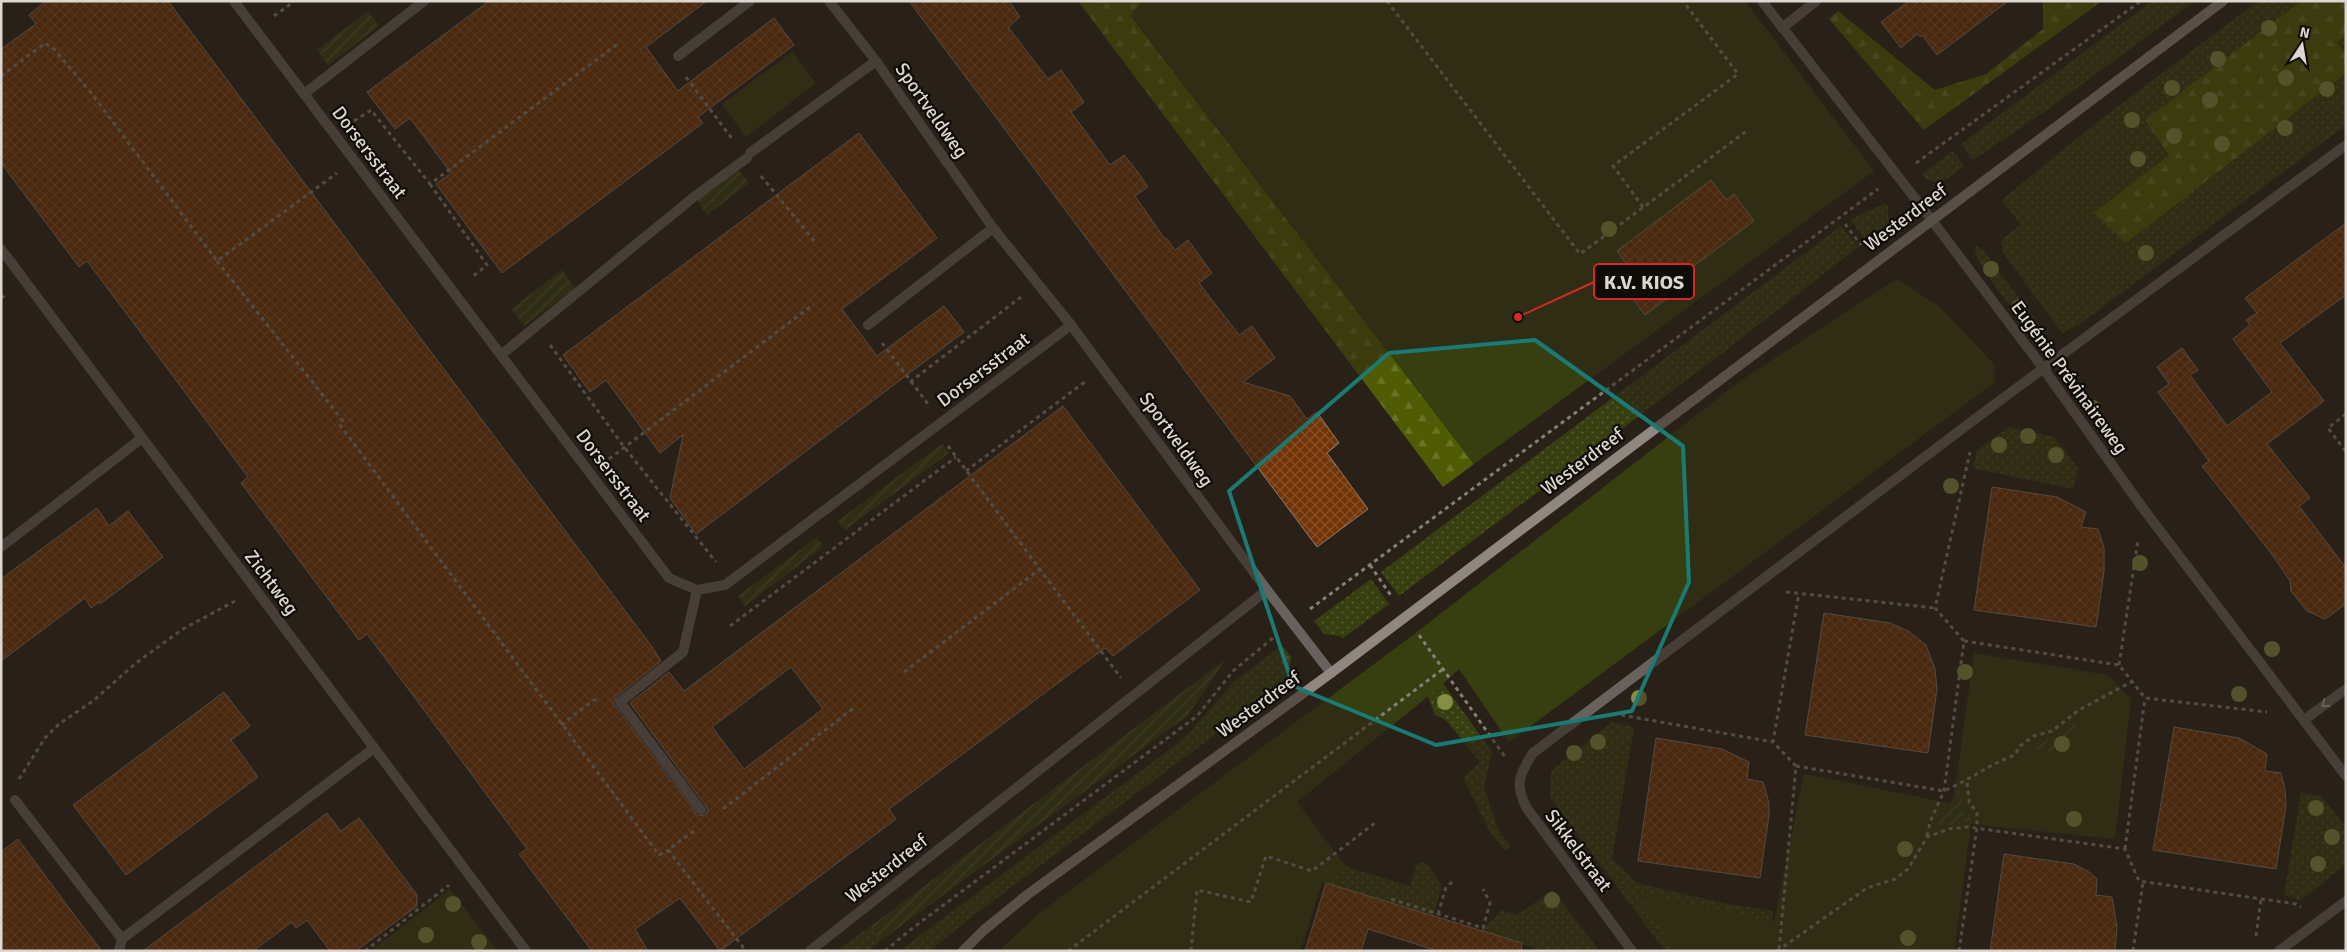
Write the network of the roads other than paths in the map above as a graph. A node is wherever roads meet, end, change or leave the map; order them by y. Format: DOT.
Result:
graph roads {
  1 [pos="234,1"];
  2 [pos="424,1"];
  3 [pos="750,1"];
  4 [pos="829,1"];
  5 [pos="1762,1"];
  6 [pos="1816,1"];
  7 [pos="2223,1"];
  8 [pos="1782,28"];
  9 [pos="678,56"];
  10 [pos="876,61"];
  11 [pos="304,94"];
  12 [pos="2346,145"];
  13 [pos="1931,219"];
  14 [pos="993,228"];
  15 [pos="1,249"];
  16 [pos="868,325"];
  17 [pos="1070,325"];
  18 [pos="501,354"];
  19 [pos="2043,368"];
  20 [pos="142,438"];
  21 [pos="1,547"];
  22 [pos="697,590"];
  23 [pos="1267,590"];
  24 [pos="1330,673"];
  25 [pos="2346,689"];
  26 [pos="2304,720"];
  27 [pos="374,748"];
  28 [pos="2346,776"];
  29 [pos="15,800"];
  30 [pos="701,810"];
  31 [pos="2346,901"];
  32 [pos="122,939"];
  33 [pos="120,951"];
  34 [pos="526,951"];
  35 [pos="810,951"];
  36 [pos="963,951"];
  37 [pos="1632,951"];
  38 [pos="2279,951"];
  1 -- 11 [label="street, Dorsersstraat"];
  2 -- 11 [label="street"];
  3 -- 9 [label="street"];
  4 -- 10 [label="street, Sportveldweg"];
  5 -- 8 [label="street, Eugénie Prévinaireweg"];
  6 -- 8 [label="street"];
  7 -- 13 [label="street, Westerdreef"];
  8 -- 13 [label="street, Eugénie Prévinaireweg"];
  10 -- 14 [label="street, Sportveldweg"];
  10 -- 18 [label="street, Sportveldweg"];
  11 -- 18 [label="street, Dorsersstraat"];
  12 -- 19 [label="street"];
  13 -- 19 [label="street, Eugénie Prévinaireweg"];
  13 -- 24 [label="street, Westerdreef"];
  14 -- 16 [label="street"];
  14 -- 17 [label="street, Sportveldweg"];
  15 -- 20 [label="street, Zichtweg"];
  17 -- 22 [label="street, Dorsersstraat"];
  17 -- 23 [label="street, Sportveldweg"];
  18 -- 22 [label="street, Dorsersstraat"];
  19 -- 26 [label="street, Eugénie Prévinaireweg"];
  19 -- 37 [label="street, Sikkelstraat"];
  20 -- 21 [label="street"];
  20 -- 27 [label="street, Zichtweg"];
  22 -- 30 [label="street"];
  23 -- 24 [label="street, Sportveldweg"];
  23 -- 35 [label="street, Westerdreef"];
  24 -- 36 [label="street, Westerdreef"];
  25 -- 26 [label="street, one-way"];
  26 -- 28 [label="street, Eugénie Prévinaireweg"];
  27 -- 32 [label="street"];
  27 -- 34 [label="street, Zichtweg"];
  29 -- 32 [label="street"];
  31 -- 38 [label="street"];
  32 -- 33 [label="street"];
}
